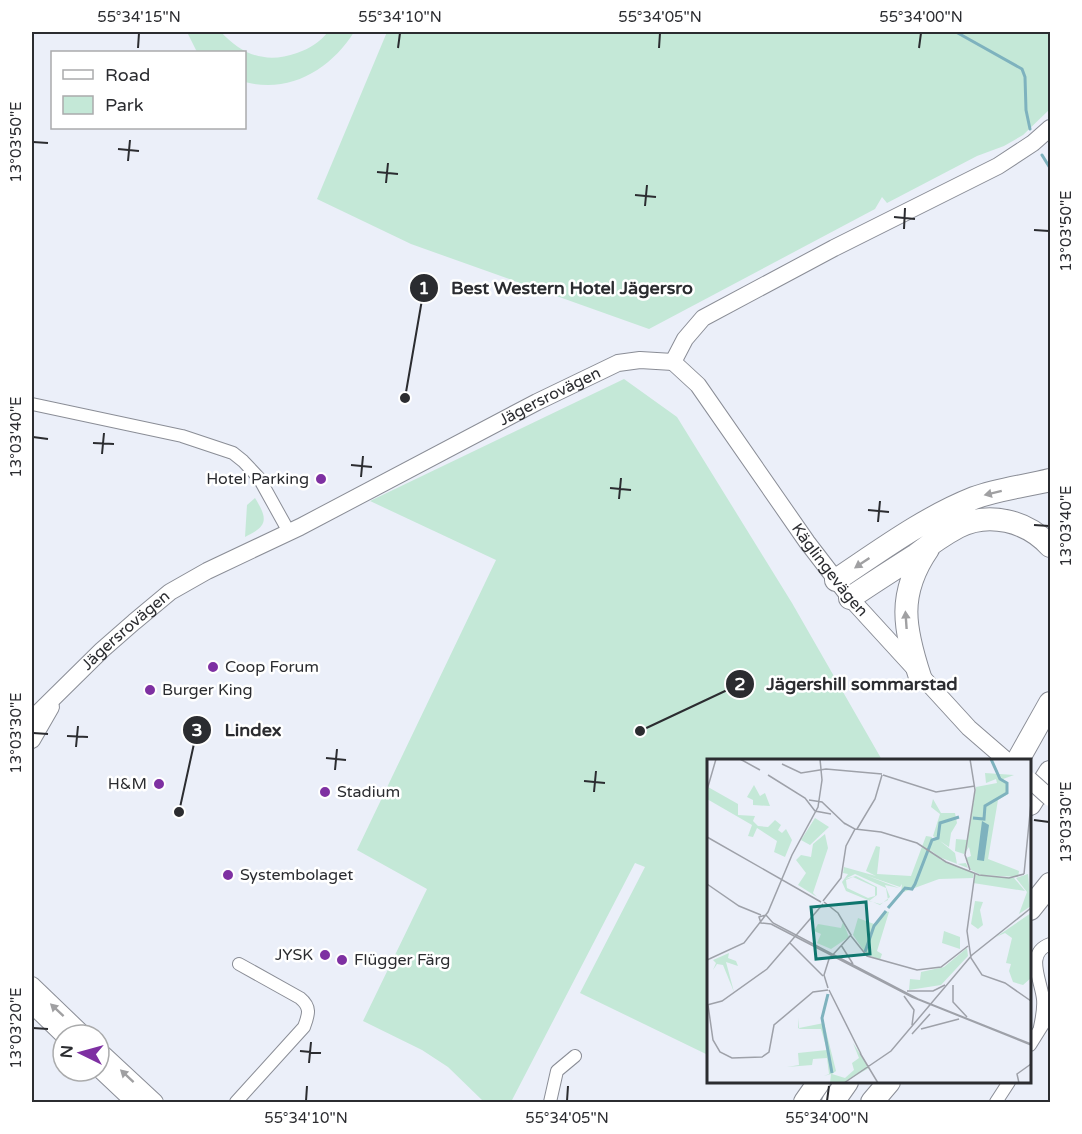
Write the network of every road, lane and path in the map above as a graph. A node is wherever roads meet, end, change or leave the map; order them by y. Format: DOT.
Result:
graph roads {
  1 [pos="1050,128"];
  2 [pos="673,362"];
  3 [pos="32,404"];
  4 [pos="1050,480"];
  5 [pos="289,532"];
  6 [pos="930,545"];
  7 [pos="1050,546"];
  8 [pos="843,589"];
  9 [pos="920,677"];
  10 [pos="57,695"];
  11 [pos="1050,703"];
  12 [pos="32,719"];
  13 [pos="1050,727"];
  14 [pos="32,740"];
  15 [pos="1008,758"];
  16 [pos="1029,759"];
  17 [pos="1050,772"];
  18 [pos="1031,782"];
  19 [pos="1050,798"];
  20 [pos="1031,801"];
  21 [pos="1050,884"];
  22 [pos="1050,898"];
  23 [pos="1031,908"];
  24 [pos="1031,909"];
  25 [pos="1050,944"];
  26 [pos="239,964"];
  27 [pos="32,985"];
  28 [pos="32,1005"];
  29 [pos="1050,1014"];
  30 [pos="51,1023"];
  31 [pos="72,1023"];
  32 [pos="1040,1027"];
  33 [pos="1031,1042"];
  34 [pos="575,1056"];
  35 [pos="111,1061"];
  36 [pos="111,1080"];
  37 [pos="818,1083"];
  38 [pos="846,1083"];
  39 [pos="888,1083"];
  40 [pos="1008,1083"];
  41 [pos="134,1102"];
  42 [pos="155,1102"];
  43 [pos="236,1102"];
  44 [pos="550,1102"];
  45 [pos="805,1102"];
  46 [pos="833,1102"];
  47 [pos="872,1102"];
  48 [pos="996,1102"];
  1 -- 2 [label="main road"];
  2 -- 5 [label="main road, Jägersrovägen"];
  2 -- 8 [label="main road, Käglingevägen"];
  3 -- 5 [label="street"];
  4 -- 8 [label="highway, one-way"];
  5 -- 10 [label="main road, Jägersrovägen"];
  6 -- 7 [label="highway"];
  6 -- 8 [label="highway"];
  9 -- 6 [label="highway, one-way"];
  8 -- 9 [label="main road, Käglingevägen"];
  9 -- 15 [label="main road, Käglingevägen"];
  10 -- 12 [label="main road, Jägersrovägen"];
  10 -- 14 [label="main road, Jägersrovägen"];
  11 -- 15 [label="highway"];
  13 -- 16 [label="highway"];
  17 -- 20 [label="highway"];
  18 -- 19 [label="main road, bridge"];
  21 -- 23 [label="highway"];
  22 -- 24 [label="highway"];
  25 -- 32 [label="street"];
  26 -- 43 [label="street"];
  31 -- 27 [label="main road, one-way"];
  28 -- 30 [label="main road"];
  29 -- 32 [label="street"];
  32 -- 33 [label="street"];
  34 -- 44 [label="street"];
  42 -- 35 [label="main road, one-way"];
  36 -- 41 [label="main road"];
  37 -- 45 [label="highway"];
  38 -- 46 [label="highway"];
  39 -- 47 [label="highway"];
  40 -- 48 [label="street"];
}
